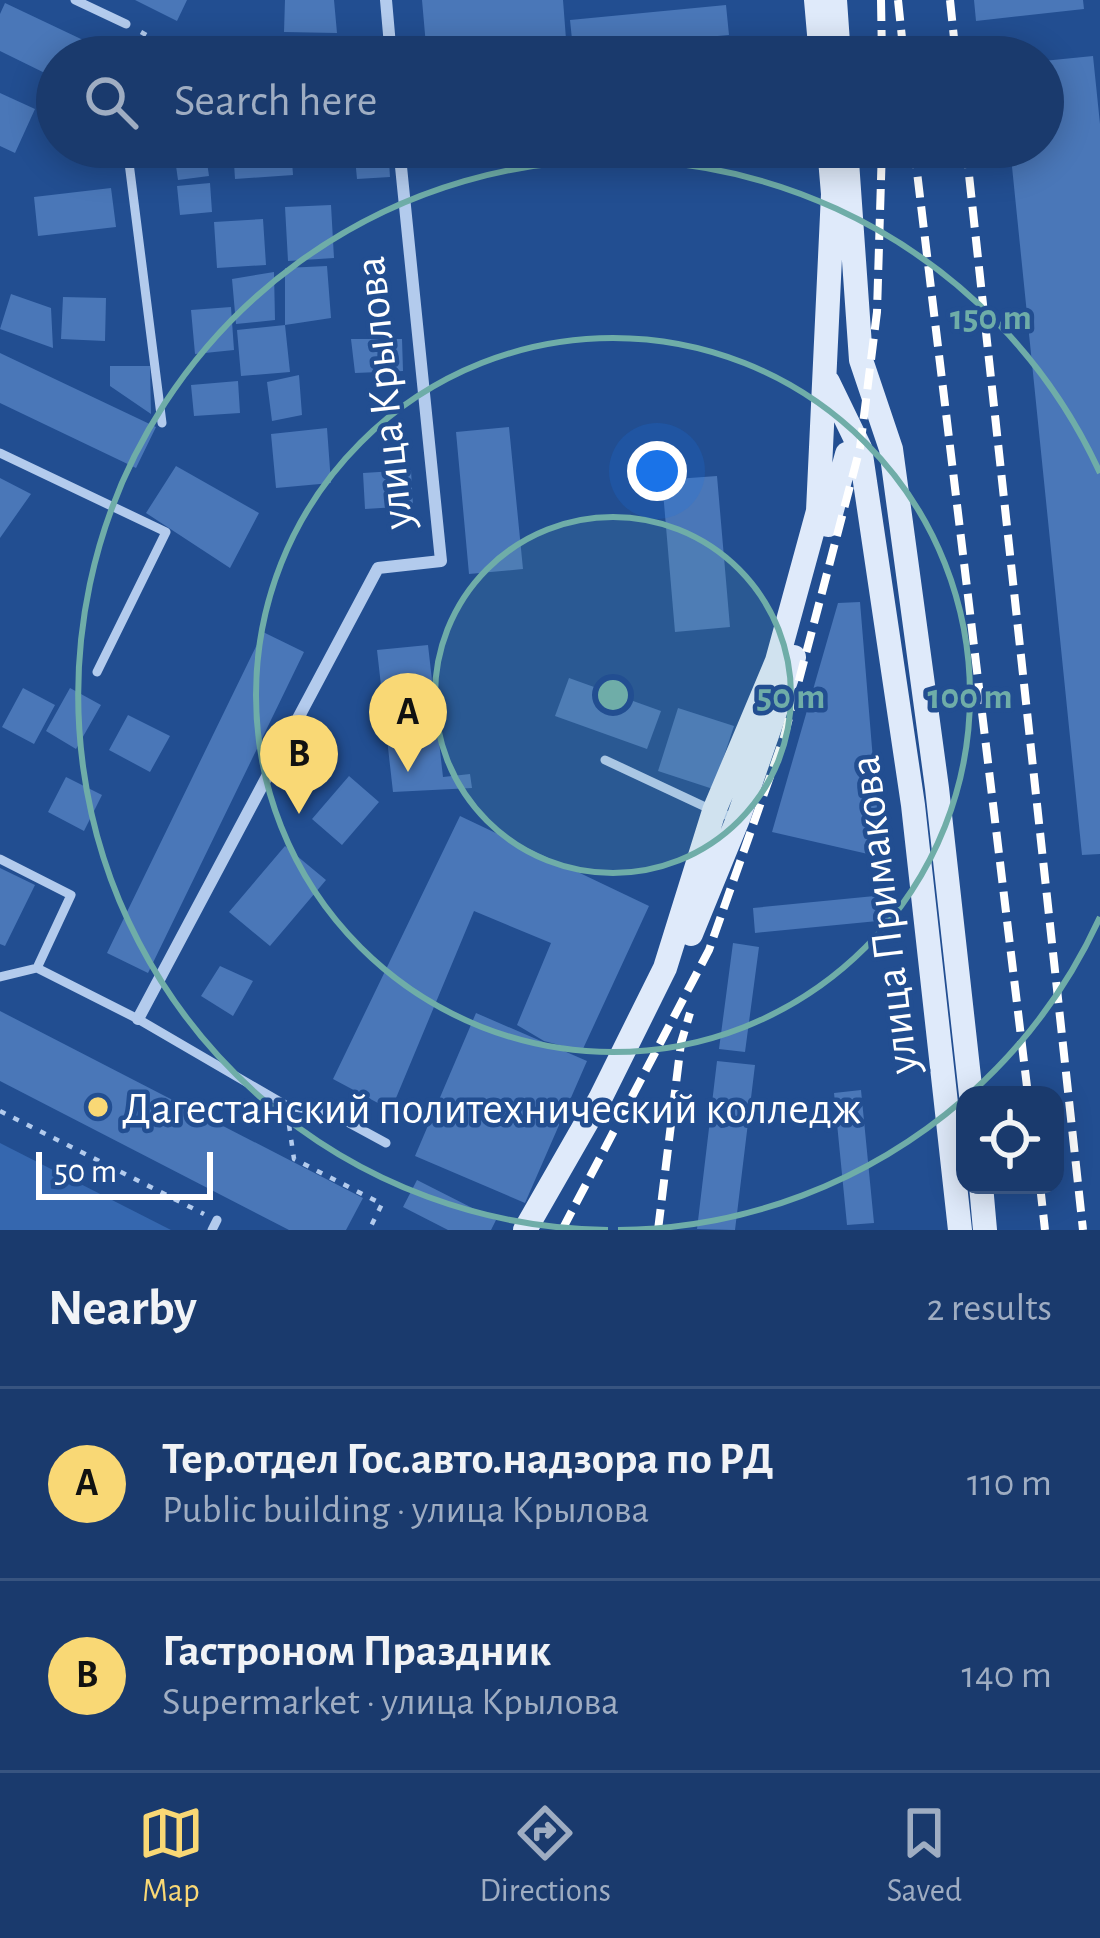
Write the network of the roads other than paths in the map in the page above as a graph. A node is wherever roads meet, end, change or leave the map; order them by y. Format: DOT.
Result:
graph roads {
  1 [pos="75,0"];
  2 [pos="386,0"];
  3 [pos="816,0"];
  4 [pos="835,0"];
  5 [pos="125,24"];
  6 [pos="389,36"];
  7 [pos="819,36"];
  8 [pos="838,36"];
  9 [pos="131,168"];
  10 [pos="402,168"];
  11 [pos="831,168"];
  12 [pos="848,168"];
  13 [pos="826,378"];
  14 [pos="868,378"];
  15 [pos="162,422"];
  16 [pos="853,451"];
  17 [pos="0,453"];
  18 [pos="97,672"];
  19 [pos="605,760"];
  20 [pos="726,815"];
  21 [pos="0,859"];
  22 [pos="37,968"];
  23 [pos="0,977"];
  24 [pos="138,1019"];
  25 [pos="970,1086"];
  26 [pos="386,1143"];
  27 [pos="981,1194"];
  28 [pos="524,1230"];
  29 [pos="541,1230"];
  30 [pos="960,1230"];
  31 [pos="985,1230"];
  1 -- 5 [label="lane"];
  2 -- 6 [label="street"];
  3 -- 7 [label="main road"];
  4 -- 8 [label="main road"];
  9 -- 15 [label="lane"];
  10 -- 24 [label="street, улица Крылова"];
  11 -- 13 [label="main road"];
  12 -- 14 [label="main road"];
  13 -- 14 [label="main road"];
  13 -- 16 [label="main road"];
  13 -- 20 [label="main road"];
  14 -- 16 [label="main road"];
  14 -- 25 [label="main road, улица Примакова"];
  16 -- 20 [label="main road"];
  16 -- 30 [label="main road, улица Примакова"];
  17 -- 18 [label="lane"];
  19 -- 20 [label="lane"];
  20 -- 28 [label="main road"];
  20 -- 29 [label="main road"];
  21 -- 22 [label="lane"];
  22 -- 23 [label="lane"];
  22 -- 24 [label="lane"];
  24 -- 26 [label="lane"];
  27 -- 31 [label="main road"];
}
